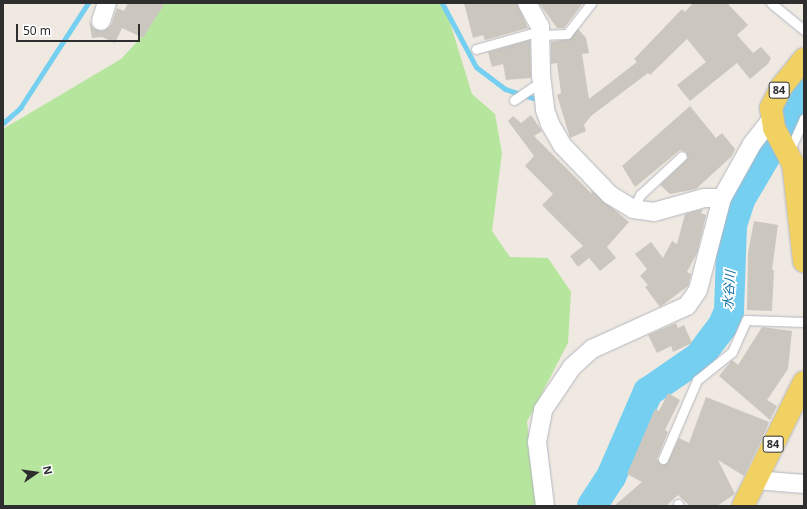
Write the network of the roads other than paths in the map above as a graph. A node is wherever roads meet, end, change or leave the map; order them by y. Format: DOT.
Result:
graph roads {
  1 [pos="107,3"];
  2 [pos="527,3"];
  3 [pos="591,3"];
  4 [pos="771,3"];
  5 [pos="101,21"];
  6 [pos="804,30"];
  7 [pos="540,33"];
  8 [pos="476,49"];
  9 [pos="804,59"];
  10 [pos="542,81"];
  11 [pos="514,100"];
  12 [pos="804,118"];
  13 [pos="772,123"];
  14 [pos="788,151"];
  15 [pos="682,156"];
  16 [pos="722,198"];
  17 [pos="801,201"];
  18 [pos="633,209"];
  19 [pos="804,261"];
  20 [pos="804,322"];
  21 [pos="804,382"];
  22 [pos="663,459"];
  23 [pos="755,480"];
  24 [pos="804,484"];
  25 [pos="545,506"];
  26 [pos="743,506"];
  1 -- 5 [label="street"];
  2 -- 7 [label="street"];
  3 -- 7 [label="lane"];
  4 -- 6 [label="lane"];
  7 -- 8 [label="lane"];
  7 -- 10 [label="street"];
  9 -- 13 [label="main road, 84"];
  10 -- 11 [label="lane"];
  10 -- 18 [label="street"];
  12 -- 14 [label="lane"];
  13 -- 14 [label="main road"];
  13 -- 16 [label="street"];
  14 -- 17 [label="main road"];
  15 -- 18 [label="lane"];
  16 -- 18 [label="street"];
  16 -- 25 [label="street"];
  17 -- 19 [label="main road"];
  20 -- 22 [label="lane"];
  21 -- 23 [label="main road, 84"];
  23 -- 24 [label="street"];
  23 -- 26 [label="main road, 84"];
}
